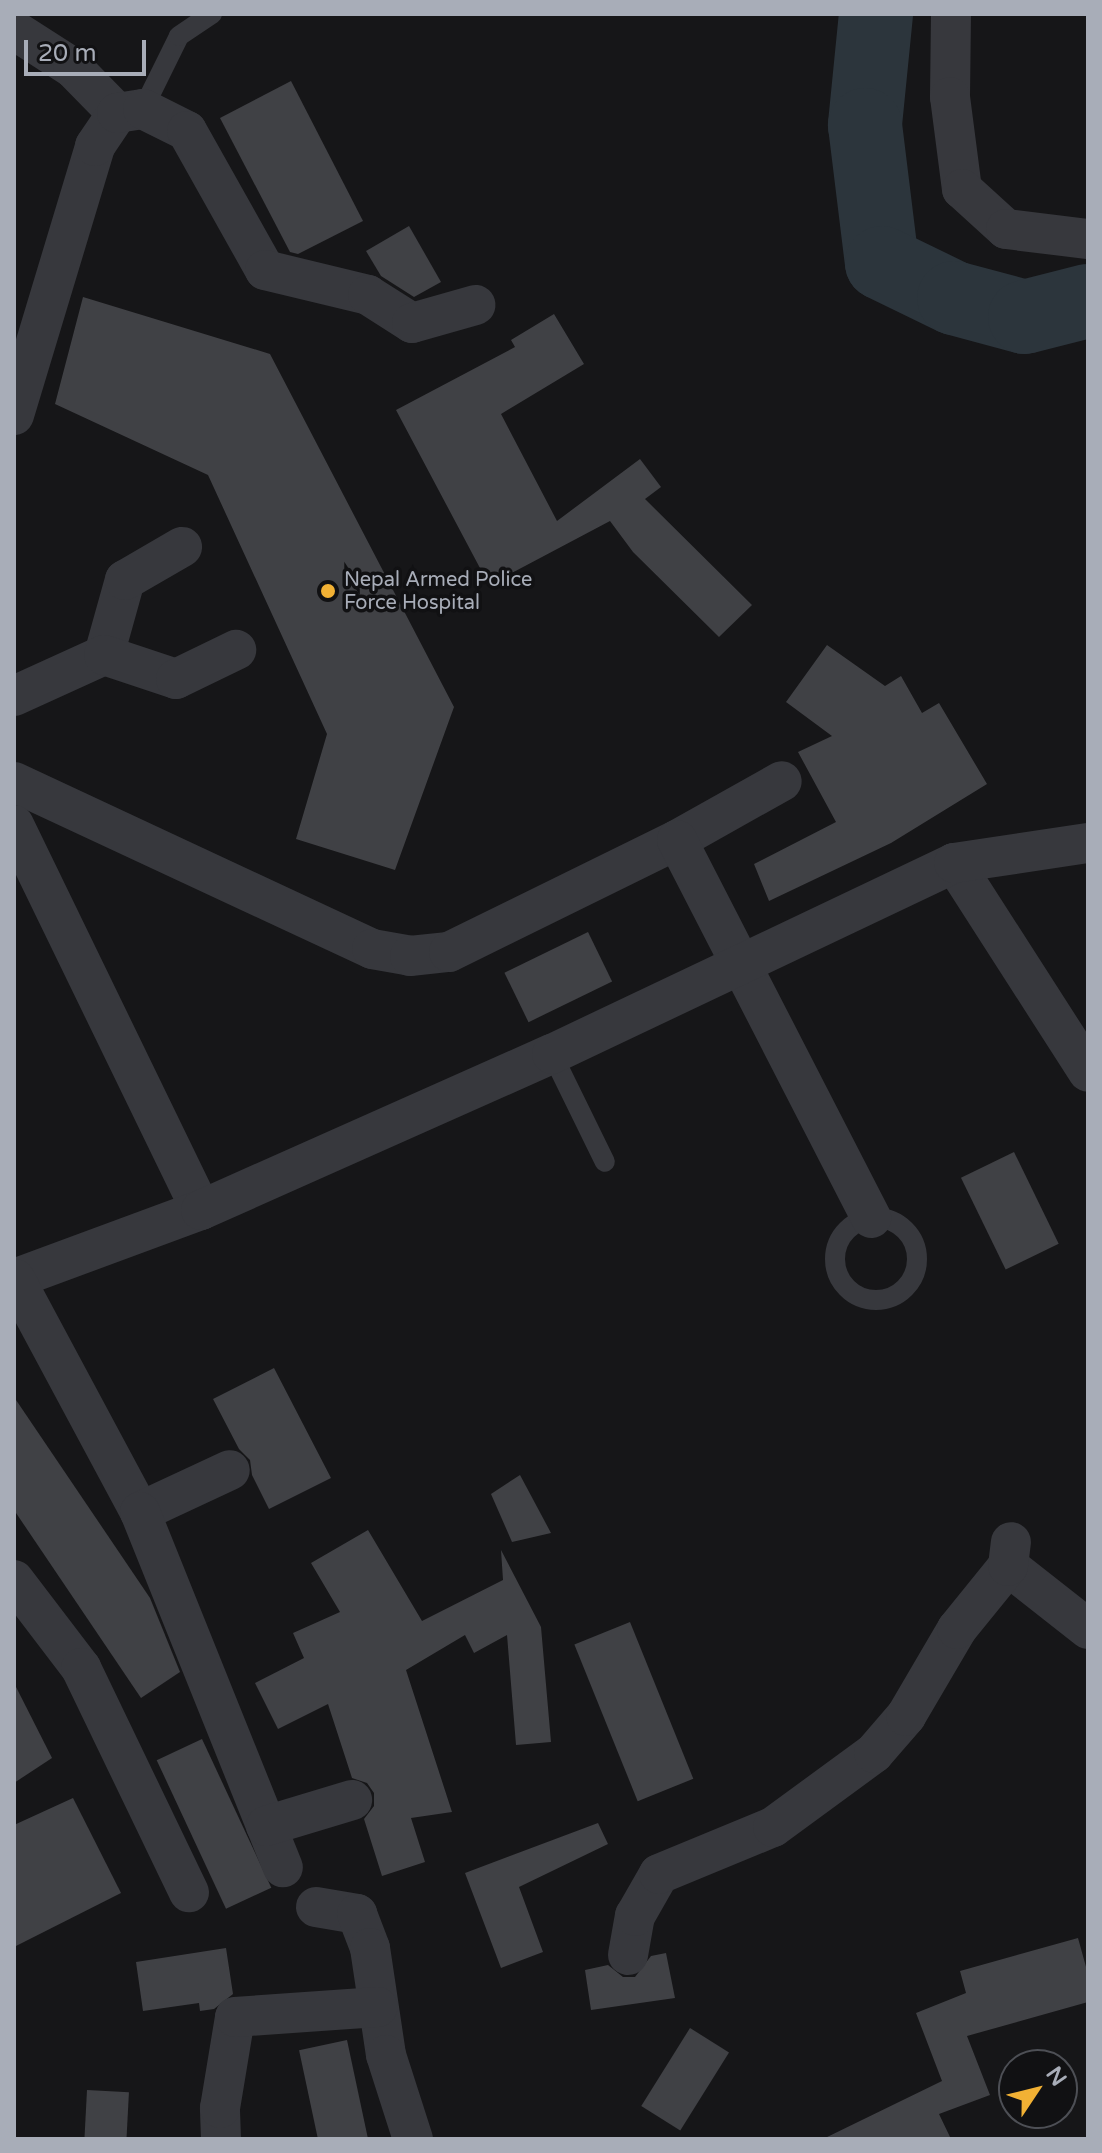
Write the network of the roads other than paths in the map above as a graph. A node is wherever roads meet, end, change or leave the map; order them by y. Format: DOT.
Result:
graph roads {
  1 [pos="212,14"];
  2 [pos="951,14"];
  3 [pos="14,30"];
  4 [pos="130,111"];
  5 [pos="1088,239"];
  6 [pos="475,305"];
  7 [pos="14,415"];
  8 [pos="182,547"];
  9 [pos="236,650"];
  10 [pos="104,655"];
  11 [pos="14,696"];
  12 [pos="782,781"];
  13 [pos="14,782"];
  14 [pos="14,825"];
  15 [pos="677,840"];
  16 [pos="1088,843"];
  17 [pos="954,863"];
  18 [pos="742,961"];
  19 [pos="552,1054"];
  20 [pos="1088,1072"];
  21 [pos="605,1162"];
  22 [pos="201,1210"];
  23 [pos="871,1218"];
  24 [pos="14,1279"];
  25 [pos="230,1470"];
  26 [pos="140,1512"];
  27 [pos="14,1580"];
  28 [pos="1088,1629"];
  29 [pos="352,1800"];
  30 [pos="266,1826"];
  31 [pos="283,1867"];
  32 [pos="189,1892"];
  33 [pos="316,1907"];
  34 [pos="628,1955"];
  35 [pos="378,2007"];
  36 [pos="221,2139"];
  37 [pos="413,2139"];
  1 -- 4 [label="lane"];
  2 -- 5 [label="street"];
  3 -- 4 [label="street"];
  4 -- 6 [label="street"];
  4 -- 7 [label="street"];
  8 -- 10 [label="street"];
  9 -- 10 [label="street"];
  10 -- 11 [label="street"];
  12 -- 15 [label="street"];
  13 -- 15 [label="street"];
  14 -- 22 [label="street"];
  15 -- 18 [label="street"];
  16 -- 17 [label="street"];
  17 -- 18 [label="street"];
  17 -- 20 [label="street"];
  18 -- 19 [label="street"];
  18 -- 23 [label="street"];
  19 -- 21 [label="lane"];
  19 -- 22 [label="street"];
  22 -- 24 [label="street"];
  23 -- 23 [label="lane"];
  24 -- 26 [label="street"];
  25 -- 26 [label="street"];
  26 -- 30 [label="street"];
  27 -- 32 [label="street"];
  28 -- 34 [label="street"];
  29 -- 30 [label="street"];
  30 -- 31 [label="street"];
  33 -- 35 [label="street"];
  35 -- 36 [label="street"];
  35 -- 37 [label="street"];
}
